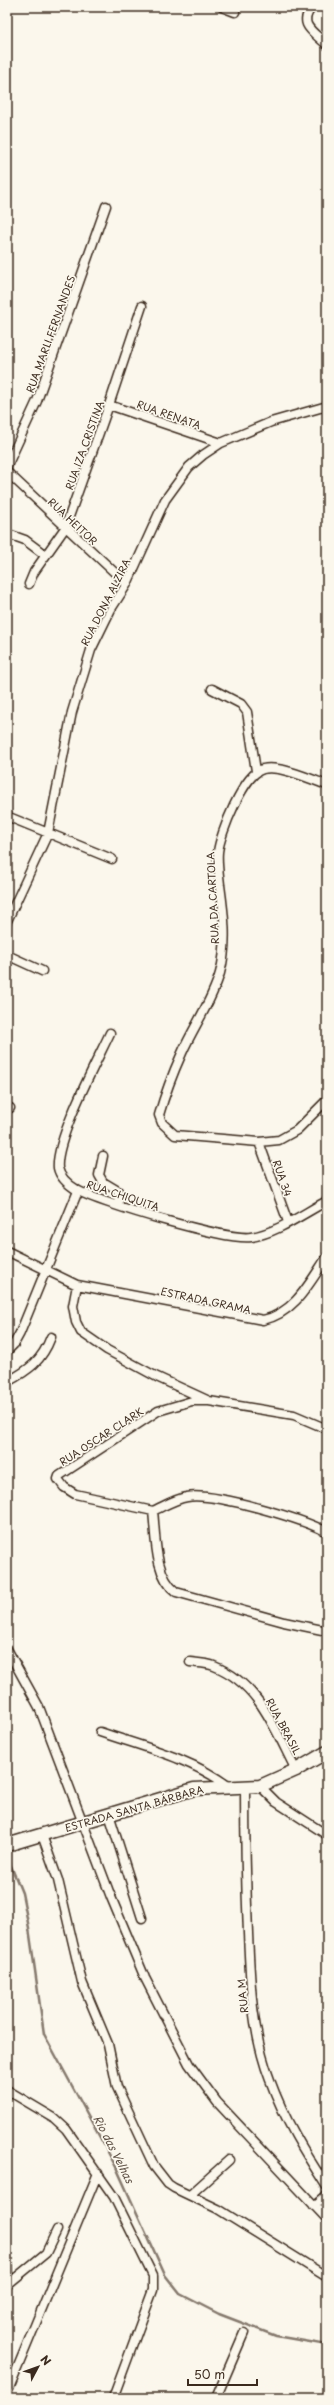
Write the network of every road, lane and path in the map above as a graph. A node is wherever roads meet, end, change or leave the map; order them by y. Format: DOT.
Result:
graph roads {
  1 [pos="222,7"];
  2 [pos="312,7"];
  3 [pos="235,12"];
  4 [pos="327,45"];
  5 [pos="106,206"];
  6 [pos="142,306"];
  7 [pos="109,405"];
  8 [pos="327,406"];
  9 [pos="221,443"];
  10 [pos="7,466"];
  11 [pos="7,472"];
  12 [pos="65,528"];
  13 [pos="10,535"];
  14 [pos="45,555"];
  15 [pos="29,584"];
  16 [pos="127,584"];
  17 [pos="212,689"];
  18 [pos="256,771"];
  19 [pos="327,785"];
  20 [pos="9,817"];
  21 [pos="48,833"];
  22 [pos="112,859"];
  23 [pos="7,921"];
  24 [pos="7,955"];
  25 [pos="42,972"];
  26 [pos="110,1033"];
  27 [pos="327,1100"];
  28 [pos="259,1142"];
  29 [pos="103,1156"];
  30 [pos="78,1191"];
  31 [pos="327,1201"];
  32 [pos="119,1206"];
  33 [pos="288,1222"];
  34 [pos="7,1251"];
  35 [pos="327,1257"];
  36 [pos="46,1269"];
  37 [pos="77,1285"];
  38 [pos="51,1337"];
  39 [pos="7,1350"];
  40 [pos="7,1382"];
  41 [pos="209,1401"];
  42 [pos="327,1428"];
  43 [pos="153,1511"];
  44 [pos="327,1532"];
  45 [pos="327,1631"];
  46 [pos="7,1650"];
  47 [pos="190,1662"];
  48 [pos="100,1732"];
  49 [pos="327,1752"];
  50 [pos="296,1770"];
  51 [pos="228,1786"];
  52 [pos="260,1786"];
  53 [pos="244,1787"];
  54 [pos="109,1814"];
  55 [pos="83,1823"];
  56 [pos="42,1834"];
  57 [pos="327,1835"];
  58 [pos="12,1844"];
  59 [pos="142,1918"];
  60 [pos="7,2090"];
  61 [pos="229,2160"];
  62 [pos="98,2173"];
  63 [pos="327,2187"];
  64 [pos="327,2195"];
  65 [pos="190,2196"];
  66 [pos="314,2206"];
  67 [pos="327,2219"];
  68 [pos="57,2230"];
  69 [pos="7,2260"];
  70 [pos="327,2277"];
  71 [pos="8,2284"];
  72 [pos="244,2333"];
  73 [pos="7,2394"];
  74 [pos="113,2398"];
  75 [pos="216,2398"];
  1 -- 3 [label="street"];
  2 -- 4 [label="street"];
  5 -- 10 [label="street, RUA MARLI FERNANDES"];
  6 -- 7 [label="street, RUA IZA CRISTINA"];
  7 -- 9 [label="street, RUA RENATA"];
  7 -- 12 [label="street, RUA IZA CRISTINA"];
  8 -- 9 [label="street, RUA DONA ALZIRA"];
  9 -- 16 [label="street, RUA DONA ALZIRA"];
  11 -- 12 [label="street, RUA HEITOR"];
  12 -- 14 [label="street, RUA IZA CRISTINA"];
  12 -- 16 [label="street, RUA HEITOR"];
  13 -- 14 [label="street"];
  14 -- 15 [label="street, RUA IZA CRISTINA"];
  16 -- 21 [label="street, RUA DONA ALZIRA"];
  17 -- 18 [label="street"];
  18 -- 19 [label="street"];
  18 -- 28 [label="street, RUA DA CARTOLA"];
  20 -- 21 [label="street"];
  21 -- 22 [label="street"];
  21 -- 23 [label="street, RUA DONA ALZIRA"];
  24 -- 25 [label="street"];
  26 -- 30 [label="street, RUA CHIQUITA"];
  27 -- 28 [label="street"];
  28 -- 33 [label="street, RUA 34"];
  29 -- 32 [label="street"];
  30 -- 32 [label="street, RUA CHIQUITA"];
  30 -- 36 [label="street"];
  31 -- 33 [label="street, RUA CHIQUITA"];
  32 -- 33 [label="street, RUA CHIQUITA"];
  34 -- 36 [label="street, ESTRADA GRAMA"];
  35 -- 37 [label="street, ESTRADA GRAMA"];
  36 -- 37 [label="street, ESTRADA GRAMA"];
  36 -- 39 [label="street"];
  37 -- 41 [label="street"];
  38 -- 40 [label="street"];
  41 -- 42 [label="street"];
  41 -- 43 [label="street, RUA OSCAR CLARK"];
  43 -- 44 [label="street"];
  43 -- 45 [label="street"];
  46 -- 55 [label="street"];
  47 -- 50 [label="street, RUA BRASIL"];
  48 -- 51 [label="street"];
  49 -- 50 [label="street, ESTRADA SANTA BÁRBARA"];
  50 -- 52 [label="street, ESTRADA SANTA BÁRBARA"];
  51 -- 53 [label="street, ESTRADA SANTA BÁRBARA"];
  51 -- 54 [label="street, ESTRADA SANTA BÁRBARA"];
  52 -- 53 [label="street, ESTRADA SANTA BÁRBARA"];
  52 -- 57 [label="street"];
  53 -- 63 [label="street, RUA M"];
  54 -- 55 [label="street, ESTRADA SANTA BÁRBARA"];
  54 -- 59 [label="street"];
  55 -- 56 [label="street, ESTRADA SANTA BÁRBARA"];
  55 -- 66 [label="street"];
  56 -- 58 [label="street, ESTRADA SANTA BÁRBARA"];
  56 -- 65 [label="street"];
  60 -- 62 [label="street"];
  61 -- 65 [label="street"];
  62 -- 73 [label="street"];
  62 -- 74 [label="street"];
  64 -- 66 [label="street"];
  65 -- 70 [label="street"];
  66 -- 67 [label="street"];
  68 -- 71 [label="street"];
  69 -- 71 [label="street"];
  72 -- 75 [label="street"];
}
